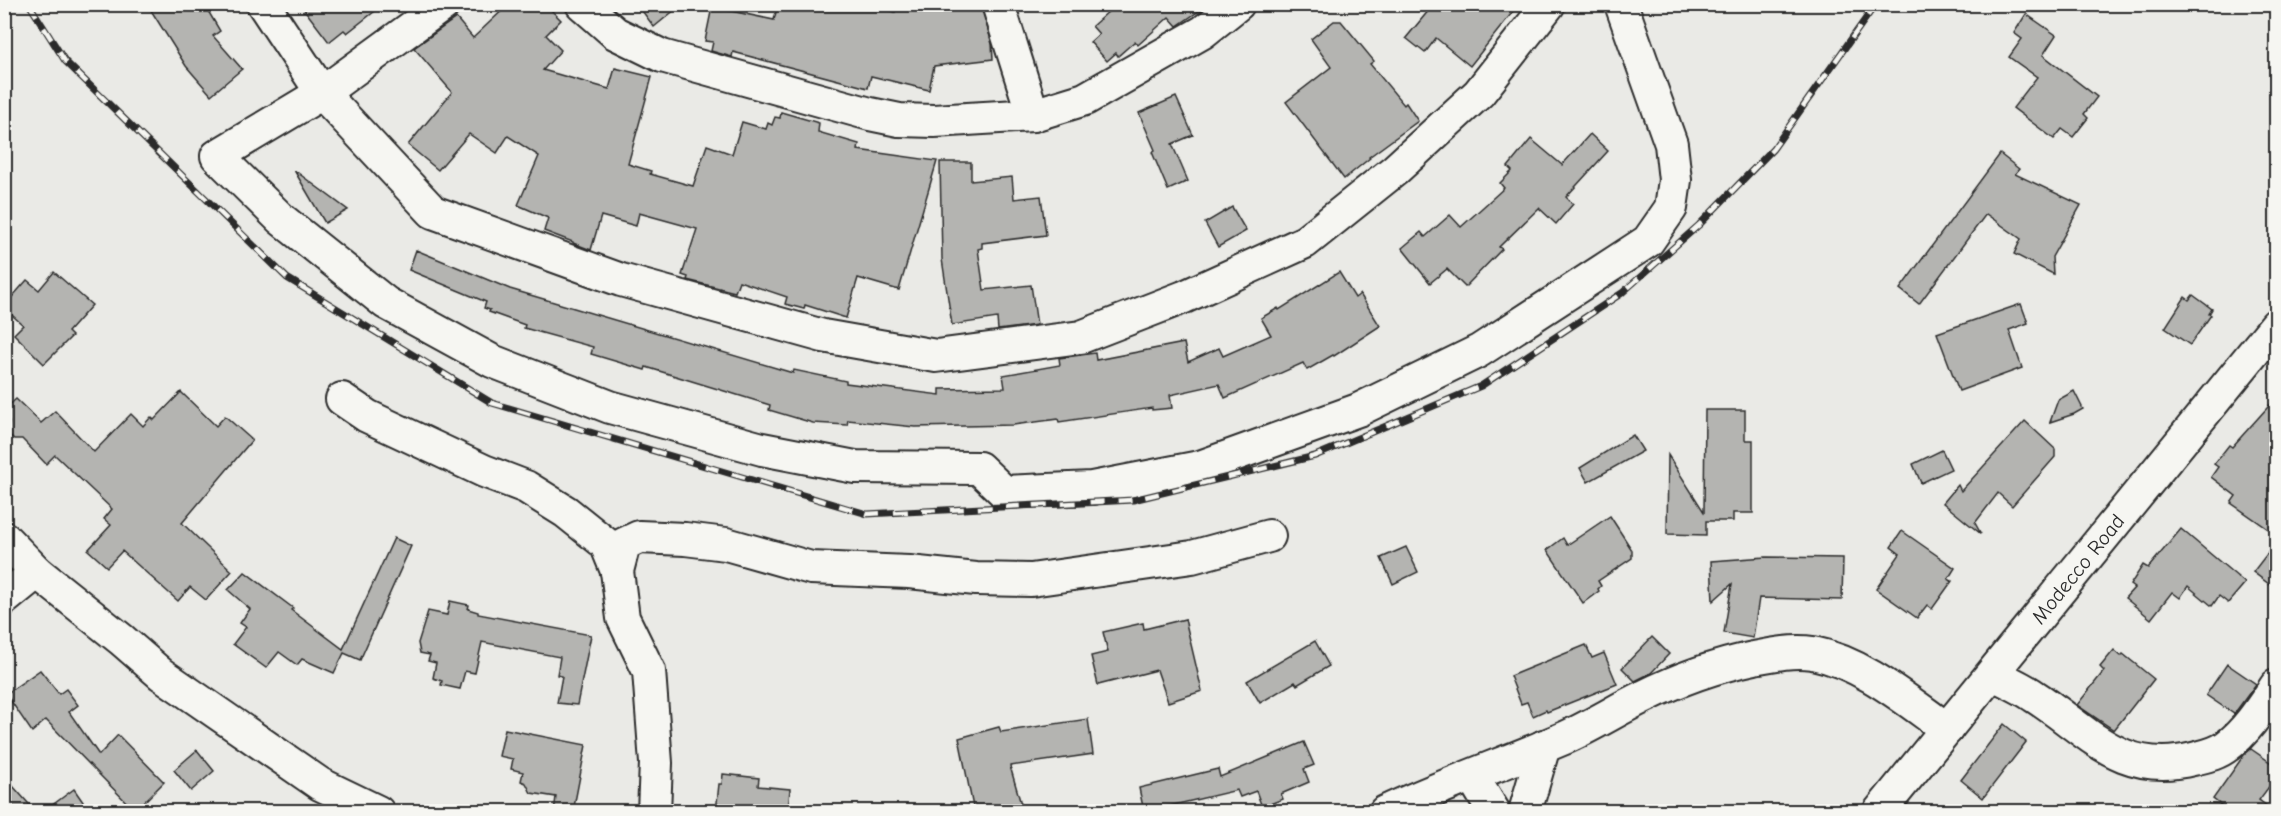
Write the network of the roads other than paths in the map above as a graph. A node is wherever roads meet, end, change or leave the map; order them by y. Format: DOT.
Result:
graph roads {
  1 [pos="263,4"];
  2 [pos="444,4"];
  3 [pos="582,4"];
  4 [pos="998,4"];
  5 [pos="1238,4"];
  6 [pos="1549,4"];
  7 [pos="1621,4"];
  8 [pos="322,93"];
  9 [pos="1033,115"];
  10 [pos="2277,325"];
  11 [pos="342,399"];
  12 [pos="1269,536"];
  13 [pos="4,538"];
  14 [pos="617,571"];
  15 [pos="37,572"];
  16 [pos="4,599"];
  17 [pos="1993,674"];
  18 [pos="2277,686"];
  19 [pos="1947,729"];
  20 [pos="1544,746"];
  21 [pos="1472,776"];
  22 [pos="378,812"];
  23 [pos="654,812"];
  24 [pos="1385,812"];
  25 [pos="1494,812"];
  26 [pos="1525,812"];
  27 [pos="1879,812"];
  1 -- 8 [label="street"];
  2 -- 8 [label="street"];
  3 -- 9 [label="street"];
  4 -- 9 [label="street"];
  5 -- 9 [label="street"];
  6 -- 8 [label="street"];
  7 -- 8 [label="street"];
  10 -- 17 [label="street, Modecco Road"];
  11 -- 14 [label="street"];
  12 -- 14 [label="street"];
  13 -- 15 [label="street"];
  14 -- 23 [label="street"];
  15 -- 16 [label="street"];
  15 -- 22 [label="street"];
  17 -- 18 [label="street"];
  17 -- 19 [label="street, Modecco Road"];
  19 -- 20 [label="street"];
  19 -- 27 [label="street, Modecco Road"];
  20 -- 21 [label="street"];
  20 -- 26 [label="street"];
  21 -- 24 [label="street"];
  21 -- 25 [label="street"];
}
